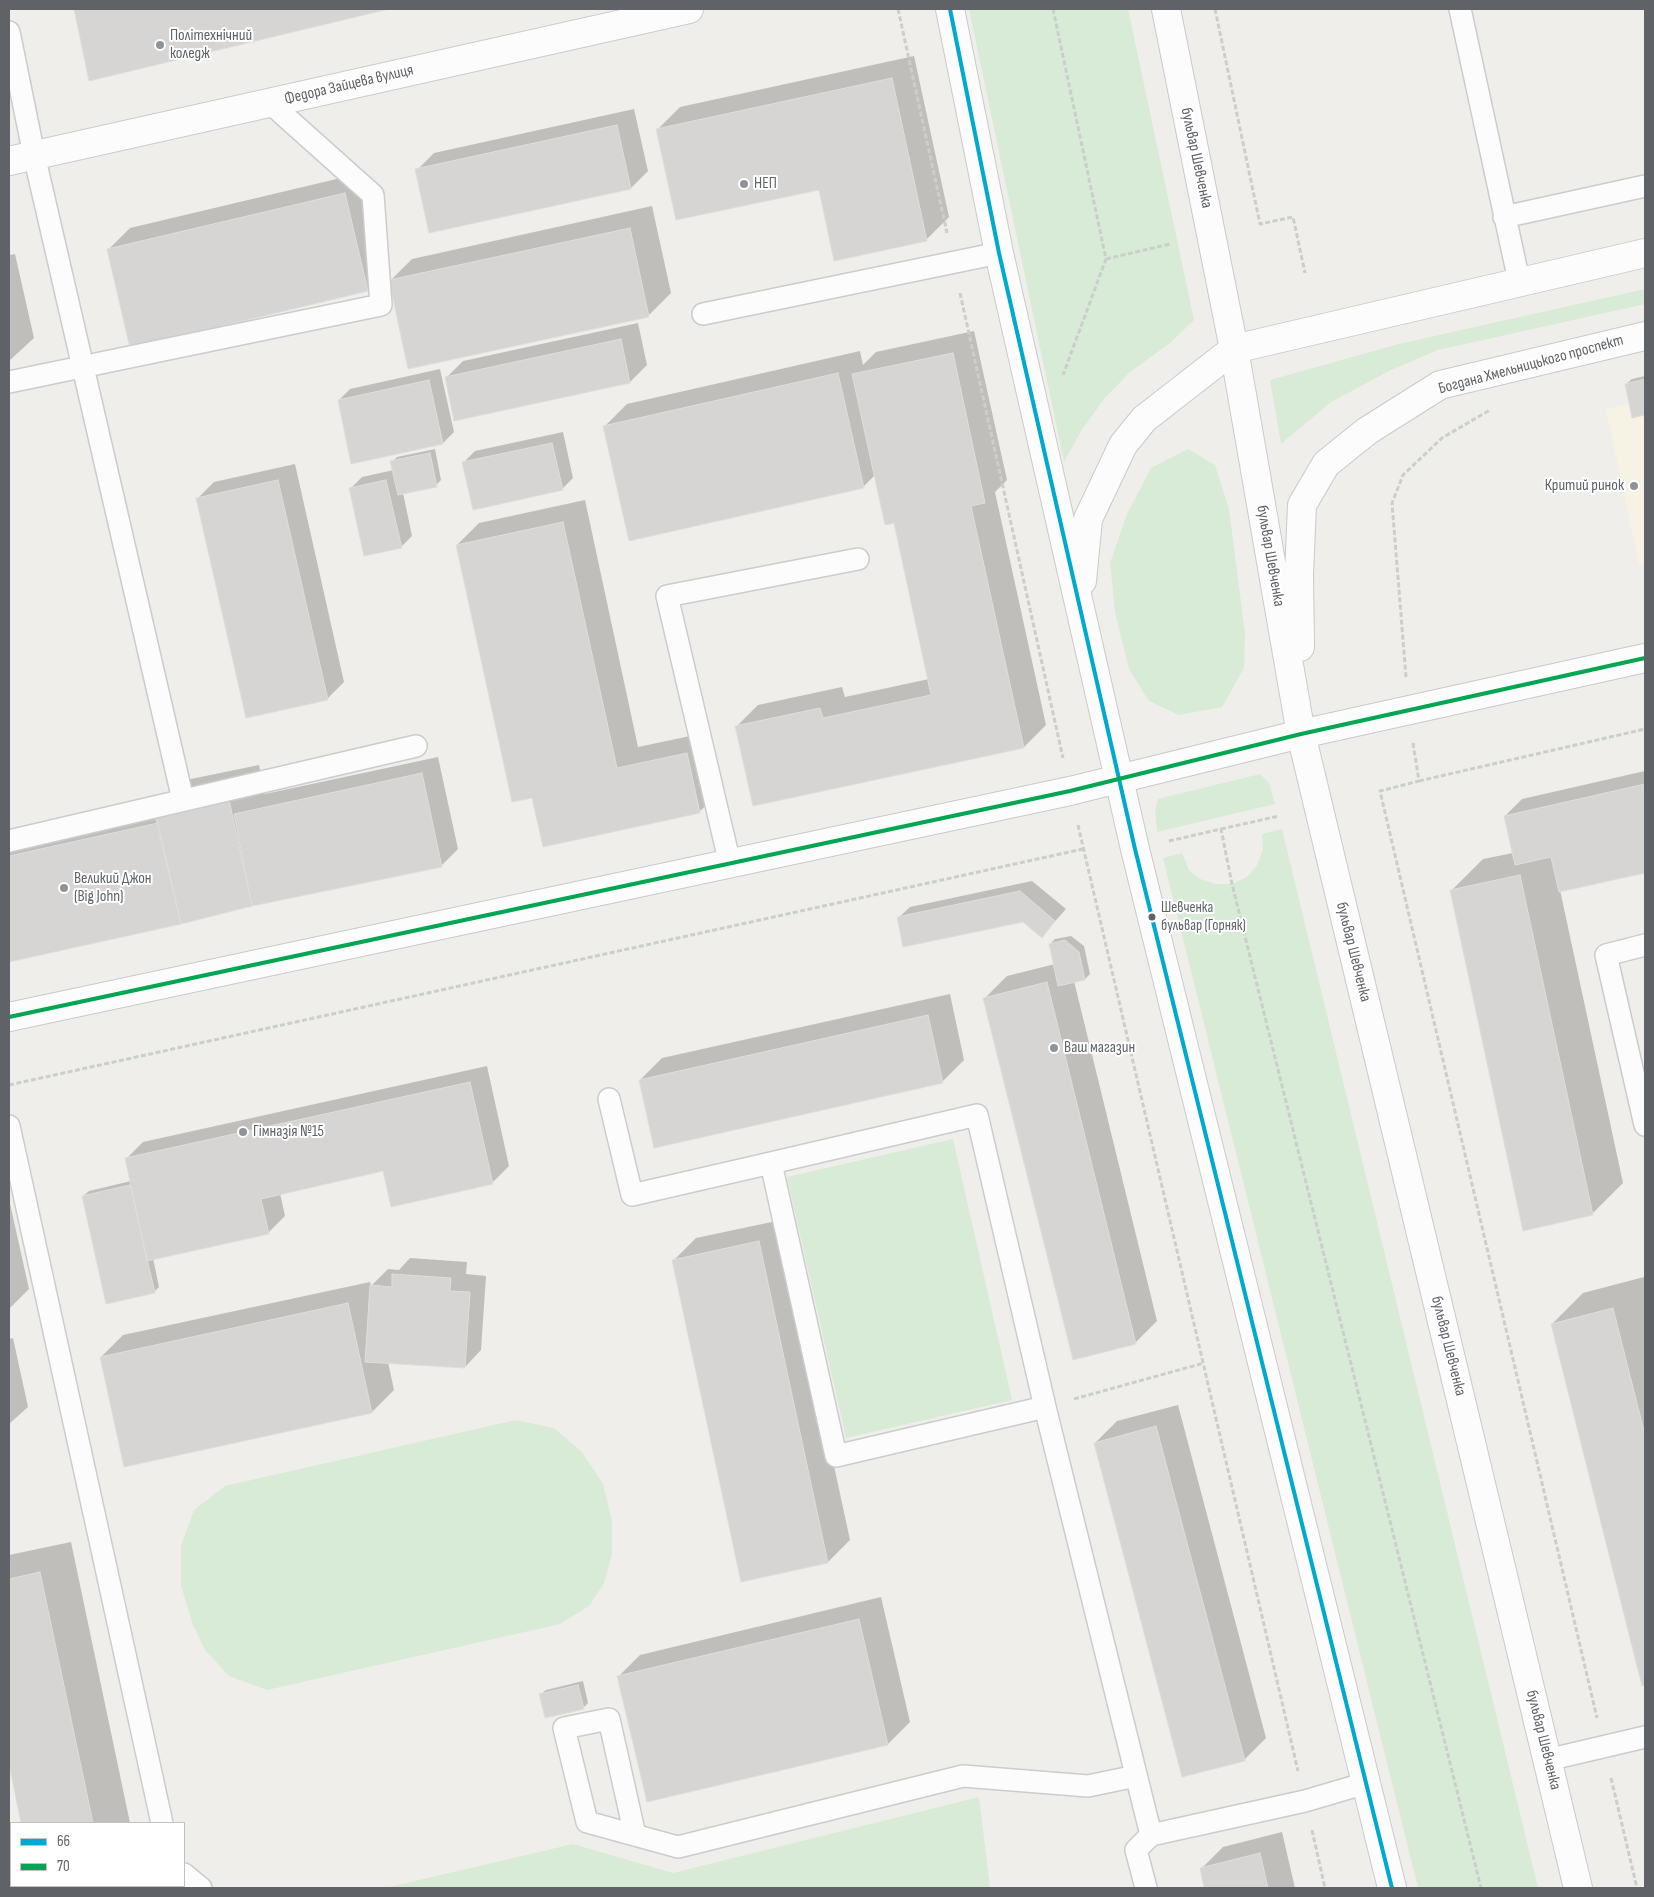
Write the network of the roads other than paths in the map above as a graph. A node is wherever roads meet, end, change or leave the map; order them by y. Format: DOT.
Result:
graph roads {
  1 [pos="689,9"];
  2 [pos="950,9"];
  3 [pos="1166,9"];
  4 [pos="1460,9"];
  5 [pos="9,32"];
  6 [pos="269,102"];
  7 [pos="22,158"];
  8 [pos="1645,186"];
  9 [pos="1504,217"];
  10 [pos="999,253"];
  11 [pos="1645,253"];
  12 [pos="1519,281"];
  13 [pos="704,314"];
  14 [pos="1645,336"];
  15 [pos="1234,349"];
  16 [pos="82,365"];
  17 [pos="9,382"];
  18 [pos="858,559"];
  19 [pos="1080,605"];
  20 [pos="1645,658"];
  21 [pos="1302,734"];
  22 [pos="416,746"];
  23 [pos="1118,779"];
  24 [pos="183,800"];
  25 [pos="9,841"];
  26 [pos="730,864"];
  27 [pos="1645,945"];
  28 [pos="9,1017"];
  29 [pos="609,1099"];
  30 [pos="1645,1125"];
  31 [pos="9,1126"];
  32 [pos="771,1163"];
  33 [pos="1045,1407"];
  34 [pos="1645,1737"];
  35 [pos="1547,1760"];
  36 [pos="1136,1776"];
  37 [pos="1366,1783"];
  38 [pos="162,1822"];
  39 [pos="635,1835"];
  40 [pos="1151,1835"];
  41 [pos="185,1875"];
  42 [pos="201,1888"];
  43 [pos="1146,1888"];
  44 [pos="1392,1888"];
  45 [pos="1578,1888"];
  1 -- 6 [label="main road, Федора Зайцева вулиця"];
  2 -- 10 [label="main road"];
  3 -- 15 [label="main road, бульвар Шевченка"];
  4 -- 9 [label="lane"];
  5 -- 7 [label="lane"];
  6 -- 7 [label="main road, Федора Зайцева вулиця"];
  6 -- 16 [label="lane"];
  7 -- 16 [label="lane"];
  8 -- 9 [label="lane"];
  9 -- 12 [label="lane"];
  10 -- 13 [label="lane"];
  10 -- 19 [label="main road"];
  11 -- 12 [label="main road"];
  12 -- 15 [label="main road"];
  14 -- 21 [label="main road, Богдана Хмельницького проспект"];
  15 -- 19 [label="main road"];
  15 -- 21 [label="main road, бульвар Шевченка"];
  16 -- 17 [label="lane"];
  16 -- 24 [label="lane"];
  18 -- 26 [label="lane"];
  19 -- 23 [label="main road"];
  20 -- 21 [label="main road"];
  21 -- 23 [label="main road"];
  21 -- 35 [label="main road, бульвар Шевченка"];
  22 -- 24 [label="lane"];
  23 -- 26 [label="main road"];
  23 -- 37 [label="main road"];
  24 -- 25 [label="lane"];
  26 -- 28 [label="main road"];
  27 -- 30 [label="lane"];
  29 -- 32 [label="lane"];
  31 -- 38 [label="lane"];
  32 -- 33 [label="lane"];
  32 -- 33 [label="lane"];
  33 -- 36 [label="lane"];
  34 -- 35 [label="lane"];
  35 -- 45 [label="main road, бульвар Шевченка"];
  36 -- 39 [label="lane"];
  36 -- 40 [label="lane"];
  37 -- 40 [label="lane"];
  37 -- 44 [label="main road"];
  39 -- 39 [label="lane"];
  40 -- 43 [label="lane"];
  41 -- 42 [label="lane"];
}
